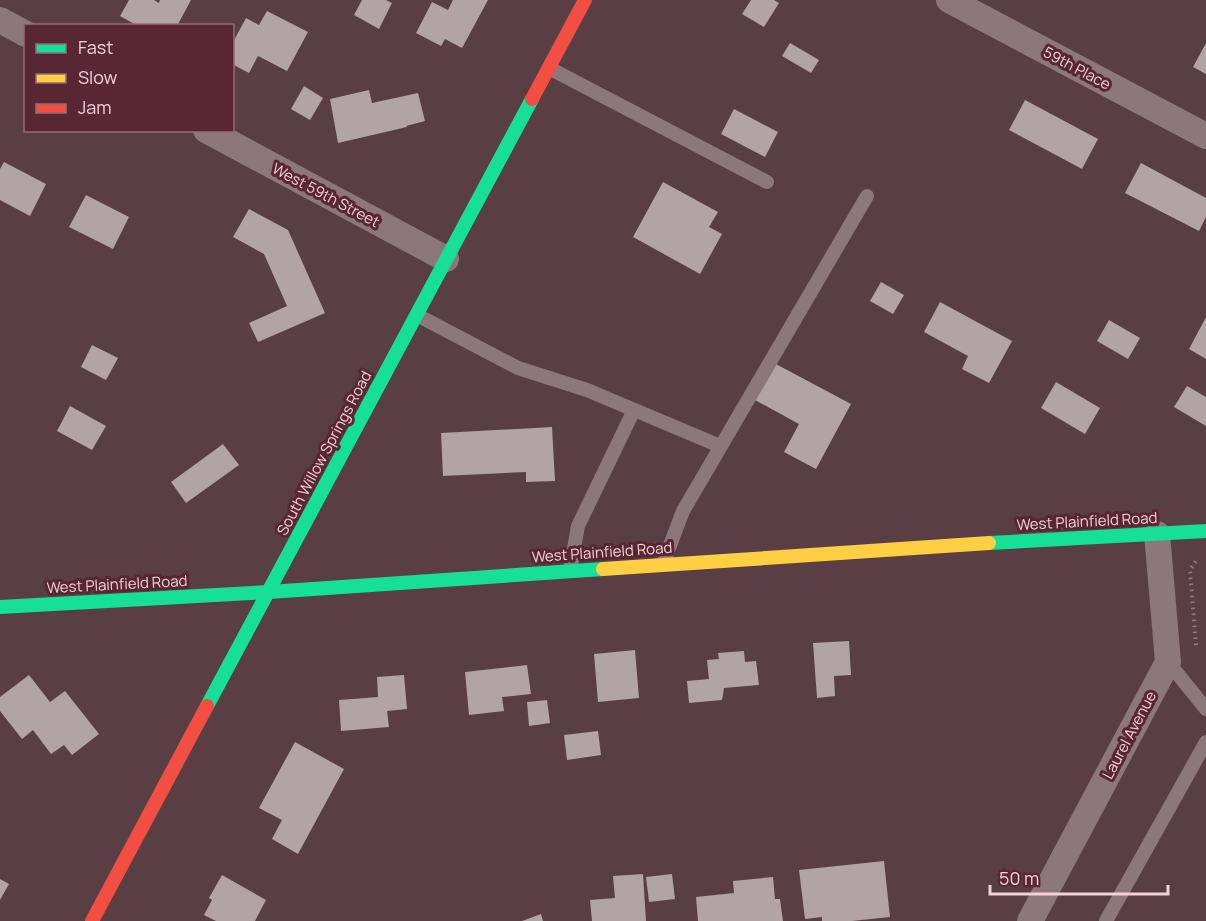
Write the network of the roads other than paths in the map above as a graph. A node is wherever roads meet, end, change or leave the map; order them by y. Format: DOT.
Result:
graph roads {
  1 [pos="585,0"];
  2 [pos="949,0"];
  3 [pos="0,20"];
  4 [pos="24,33"];
  5 [pos="549,68"];
  6 [pos="210,132"];
  7 [pos="1206,136"];
  8 [pos="767,182"];
  9 [pos="867,196"];
  10 [pos="446,260"];
  11 [pos="417,315"];
  12 [pos="634,410"];
  13 [pos="720,446"];
  14 [pos="1206,531"];
  15 [pos="1157,534"];
  16 [pos="663,564"];
  17 [pos="570,570"];
  18 [pos="268,592"];
  19 [pos="0,607"];
  20 [pos="1168,662"];
  21 [pos="1206,709"];
  22 [pos="1206,742"];
  23 [pos="92,921"];
  24 [pos="1030,921"];
  25 [pos="1106,921"];
  1 -- 5 [label="main road, South Willow Springs Road"];
  2 -- 7 [label="street, 59th Place"];
  3 -- 4 [label="street"];
  5 -- 8 [label="lane"];
  5 -- 10 [label="main road, South Willow Springs Road"];
  6 -- 10 [label="street, West 59th Street"];
  9 -- 13 [label="lane"];
  10 -- 11 [label="main road, South Willow Springs Road"];
  11 -- 12 [label="lane"];
  11 -- 18 [label="main road, South Willow Springs Road"];
  12 -- 13 [label="lane"];
  12 -- 17 [label="lane"];
  13 -- 16 [label="lane"];
  14 -- 15 [label="main road, West Plainfield Road"];
  15 -- 16 [label="main road, West Plainfield Road"];
  15 -- 20 [label="street"];
  16 -- 17 [label="main road, West Plainfield Road"];
  17 -- 18 [label="main road, West Plainfield Road"];
  18 -- 19 [label="main road, West Plainfield Road"];
  18 -- 23 [label="main road, South Willow Springs Road"];
  20 -- 21 [label="lane"];
  20 -- 24 [label="street, Laurel Avenue"];
  22 -- 25 [label="lane"];
}
